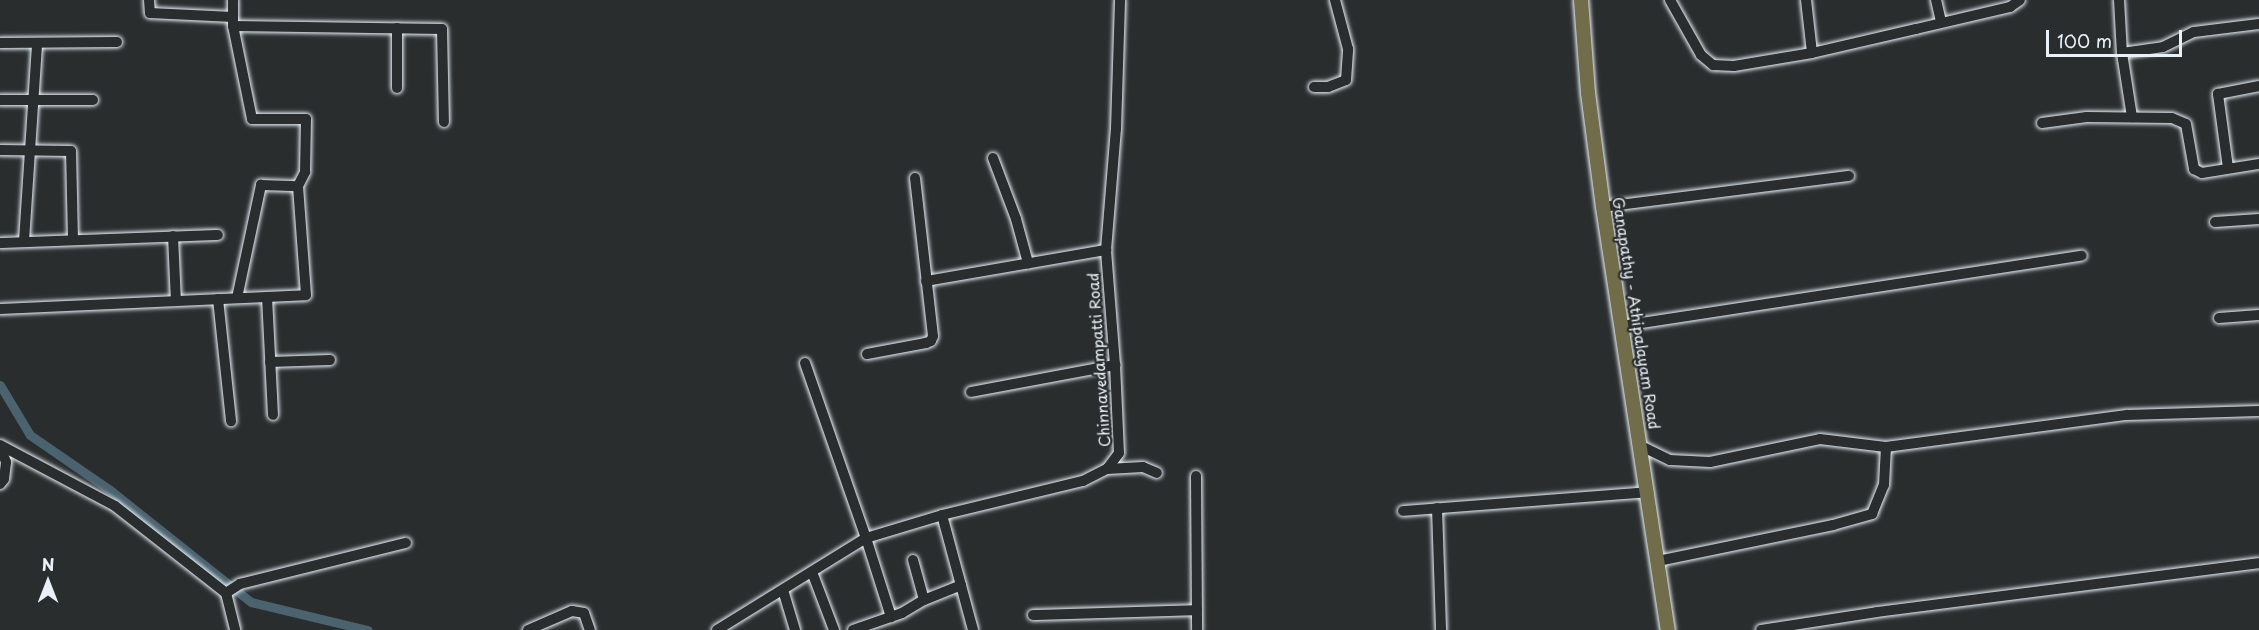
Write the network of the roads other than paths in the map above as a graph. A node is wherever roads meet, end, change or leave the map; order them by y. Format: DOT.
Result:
graph roads {
  1 [pos="149,0"];
  2 [pos="233,0"];
  3 [pos="1120,0"];
  4 [pos="1335,0"];
  5 [pos="1581,0"];
  6 [pos="1670,0"];
  7 [pos="1806,0"];
  8 [pos="1936,0"];
  9 [pos="2020,0"];
  10 [pos="2119,0"];
  11 [pos="2010,3"];
  12 [pos="233,21"];
  13 [pos="1941,21"];
  14 [pos="2259,24"];
  15 [pos="398,28"];
  16 [pos="117,42"];
  17 [pos="37,43"];
  18 [pos="0,44"];
  19 [pos="1812,53"];
  20 [pos="2122,53"];
  21 [pos="2259,86"];
  22 [pos="1314,87"];
  23 [pos="397,88"];
  24 [pos="0,100"];
  25 [pos="33,100"];
  26 [pos="93,100"];
  27 [pos="2132,117"];
  28 [pos="444,122"];
  29 [pos="2042,123"];
  30 [pos="0,150"];
  31 [pos="30,150"];
  32 [pos="993,158"];
  33 [pos="2259,164"];
  34 [pos="2228,168"];
  35 [pos="1849,176"];
  36 [pos="915,178"];
  37 [pos="298,186"];
  38 [pos="1603,207"];
  39 [pos="2259,219"];
  40 [pos="2215,222"];
  41 [pos="218,235"];
  42 [pos="173,236"];
  43 [pos="73,239"];
  44 [pos="24,241"];
  45 [pos="0,243"];
  46 [pos="1106,250"];
  47 [pos="2082,256"];
  48 [pos="1028,263"];
  49 [pos="926,281"];
  50 [pos="267,297"];
  51 [pos="237,298"];
  52 [pos="218,299"];
  53 [pos="176,301"];
  54 [pos="0,309"];
  55 [pos="2259,315"];
  56 [pos="2219,318"];
  57 [pos="1622,326"];
  58 [pos="867,354"];
  59 [pos="330,360"];
  60 [pos="270,362"];
  61 [pos="805,363"];
  62 [pos="1115,365"];
  63 [pos="970,392"];
  64 [pos="2259,411"];
  65 [pos="273,416"];
  66 [pos="231,421"];
  67 [pos="1641,446"];
  68 [pos="1886,447"];
  69 [pos="1,448"];
  70 [pos="1107,470"];
  71 [pos="1157,473"];
  72 [pos="1196,476"];
  73 [pos="0,484"];
  74 [pos="1648,492"];
  75 [pos="1437,508"];
  76 [pos="1403,511"];
  77 [pos="942,515"];
  78 [pos="866,538"];
  79 [pos="406,543"];
  80 [pos="913,560"];
  81 [pos="1658,561"];
  82 [pos="2259,563"];
  83 [pos="812,572"];
  84 [pos="961,585"];
  85 [pos="783,590"];
  86 [pos="226,592"];
  87 [pos="924,600"];
  88 [pos="1197,610"];
  89 [pos="1033,615"];
  90 [pos="891,617"];
  91 [pos="235,630"];
  92 [pos="528,630"];
  93 [pos="590,630"];
  94 [pos="717,630"];
  95 [pos="795,630"];
  96 [pos="834,630"];
  97 [pos="853,630"];
  98 [pos="973,630"];
  99 [pos="1197,630"];
  100 [pos="1442,630"];
  101 [pos="1668,630"];
  102 [pos="1761,630"];
  1 -- 12 [label="street"];
  2 -- 12 [label="street"];
  3 -- 46 [label="street, Chinnavedampatti Road"];
  4 -- 22 [label="street"];
  5 -- 38 [label="main road, Ganapathy - Athipalayam Road"];
  6 -- 19 [label="street"];
  7 -- 19 [label="street"];
  8 -- 13 [label="street"];
  9 -- 11 [label="street"];
  10 -- 20 [label="street"];
  11 -- 13 [label="street"];
  12 -- 15 [label="street"];
  12 -- 37 [label="street"];
  13 -- 19 [label="street"];
  14 -- 20 [label="street"];
  15 -- 23 [label="street"];
  15 -- 28 [label="street"];
  16 -- 17 [label="street"];
  17 -- 18 [label="street"];
  17 -- 25 [label="street"];
  20 -- 27 [label="street"];
  21 -- 34 [label="street"];
  24 -- 25 [label="street"];
  25 -- 26 [label="street"];
  25 -- 31 [label="street"];
  27 -- 29 [label="street"];
  27 -- 34 [label="street"];
  30 -- 31 [label="street"];
  31 -- 43 [label="street"];
  31 -- 44 [label="street"];
  32 -- 48 [label="street"];
  33 -- 34 [label="street"];
  35 -- 38 [label="street"];
  36 -- 49 [label="street"];
  37 -- 50 [label="street"];
  37 -- 51 [label="street"];
  38 -- 57 [label="main road, Ganapathy - Athipalayam Road"];
  39 -- 40 [label="street"];
  41 -- 42 [label="street"];
  42 -- 43 [label="street"];
  42 -- 53 [label="street"];
  43 -- 44 [label="street"];
  44 -- 45 [label="street"];
  46 -- 48 [label="street"];
  46 -- 62 [label="street, Chinnavedampatti Road"];
  47 -- 57 [label="street"];
  48 -- 49 [label="street"];
  49 -- 58 [label="street"];
  50 -- 51 [label="street"];
  50 -- 60 [label="street"];
  51 -- 52 [label="street"];
  52 -- 53 [label="street"];
  52 -- 66 [label="street"];
  53 -- 54 [label="street"];
  55 -- 56 [label="street"];
  57 -- 67 [label="main road, Ganapathy - Athipalayam Road"];
  59 -- 60 [label="street"];
  60 -- 65 [label="street"];
  61 -- 78 [label="street"];
  62 -- 63 [label="street"];
  62 -- 70 [label="street, Chinnavedampatti Road"];
  64 -- 68 [label="street"];
  67 -- 68 [label="street"];
  67 -- 74 [label="main road, Ganapathy - Athipalayam Road"];
  68 -- 81 [label="street"];
  69 -- 73 [label="street"];
  69 -- 86 [label="street"];
  70 -- 71 [label="street"];
  70 -- 77 [label="street"];
  72 -- 88 [label="street"];
  74 -- 75 [label="street"];
  74 -- 81 [label="main road, Ganapathy - Athipalayam Road"];
  75 -- 76 [label="street"];
  75 -- 100 [label="street"];
  77 -- 78 [label="street"];
  77 -- 84 [label="street"];
  78 -- 83 [label="street"];
  78 -- 90 [label="street"];
  79 -- 86 [label="street"];
  80 -- 87 [label="street"];
  81 -- 101 [label="main road, Ganapathy - Athipalayam Road"];
  82 -- 102 [label="street"];
  83 -- 85 [label="street"];
  83 -- 96 [label="street"];
  84 -- 87 [label="street"];
  84 -- 98 [label="street"];
  85 -- 94 [label="street"];
  85 -- 95 [label="street"];
  86 -- 91 [label="street"];
  87 -- 90 [label="street"];
  88 -- 89 [label="street"];
  88 -- 99 [label="street"];
  90 -- 97 [label="street"];
  92 -- 93 [label="street"];
}
